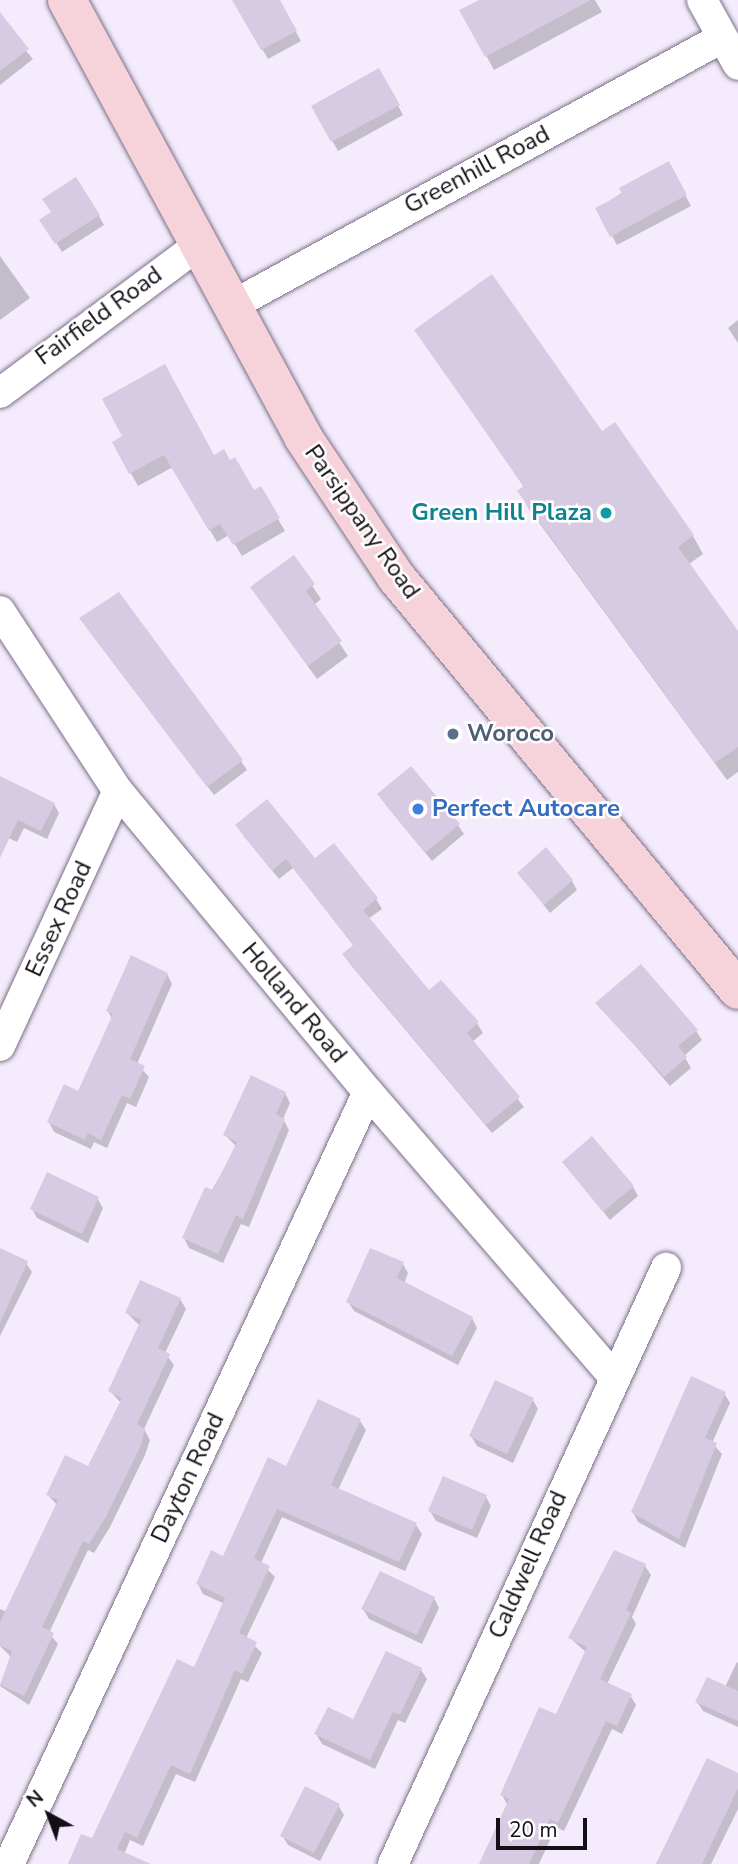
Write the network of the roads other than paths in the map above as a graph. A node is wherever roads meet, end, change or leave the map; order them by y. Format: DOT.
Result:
graph roads {
  1 [pos="67,0"];
  2 [pos="702,0"];
  3 [pos="722,38"];
  4 [pos="738,65"];
  5 [pos="201,243"];
  6 [pos="233,305"];
  7 [pos="0,393"];
  8 [pos="0,611"];
  9 [pos="118,791"];
  10 [pos="738,990"];
  11 [pos="0,1046"];
  12 [pos="368,1092"];
  13 [pos="666,1268"];
  14 [pos="613,1376"];
  15 [pos="9,1864"];
  16 [pos="393,1864"];
  1 -- 5 [label="main road, Parsippany Road"];
  2 -- 3 [label="street"];
  3 -- 4 [label="street"];
  3 -- 6 [label="street, Greenhill Road"];
  5 -- 6 [label="main road, Parsippany Road"];
  5 -- 7 [label="street, Fairfield Road"];
  6 -- 10 [label="main road, Parsippany Road"];
  8 -- 9 [label="street, Holland Road"];
  9 -- 11 [label="street, Essex Road"];
  9 -- 12 [label="street, Holland Road"];
  12 -- 14 [label="street, Holland Road"];
  12 -- 15 [label="street, Dayton Road"];
  13 -- 14 [label="street, Caldwell Road"];
  14 -- 16 [label="street, Caldwell Road"];
}
